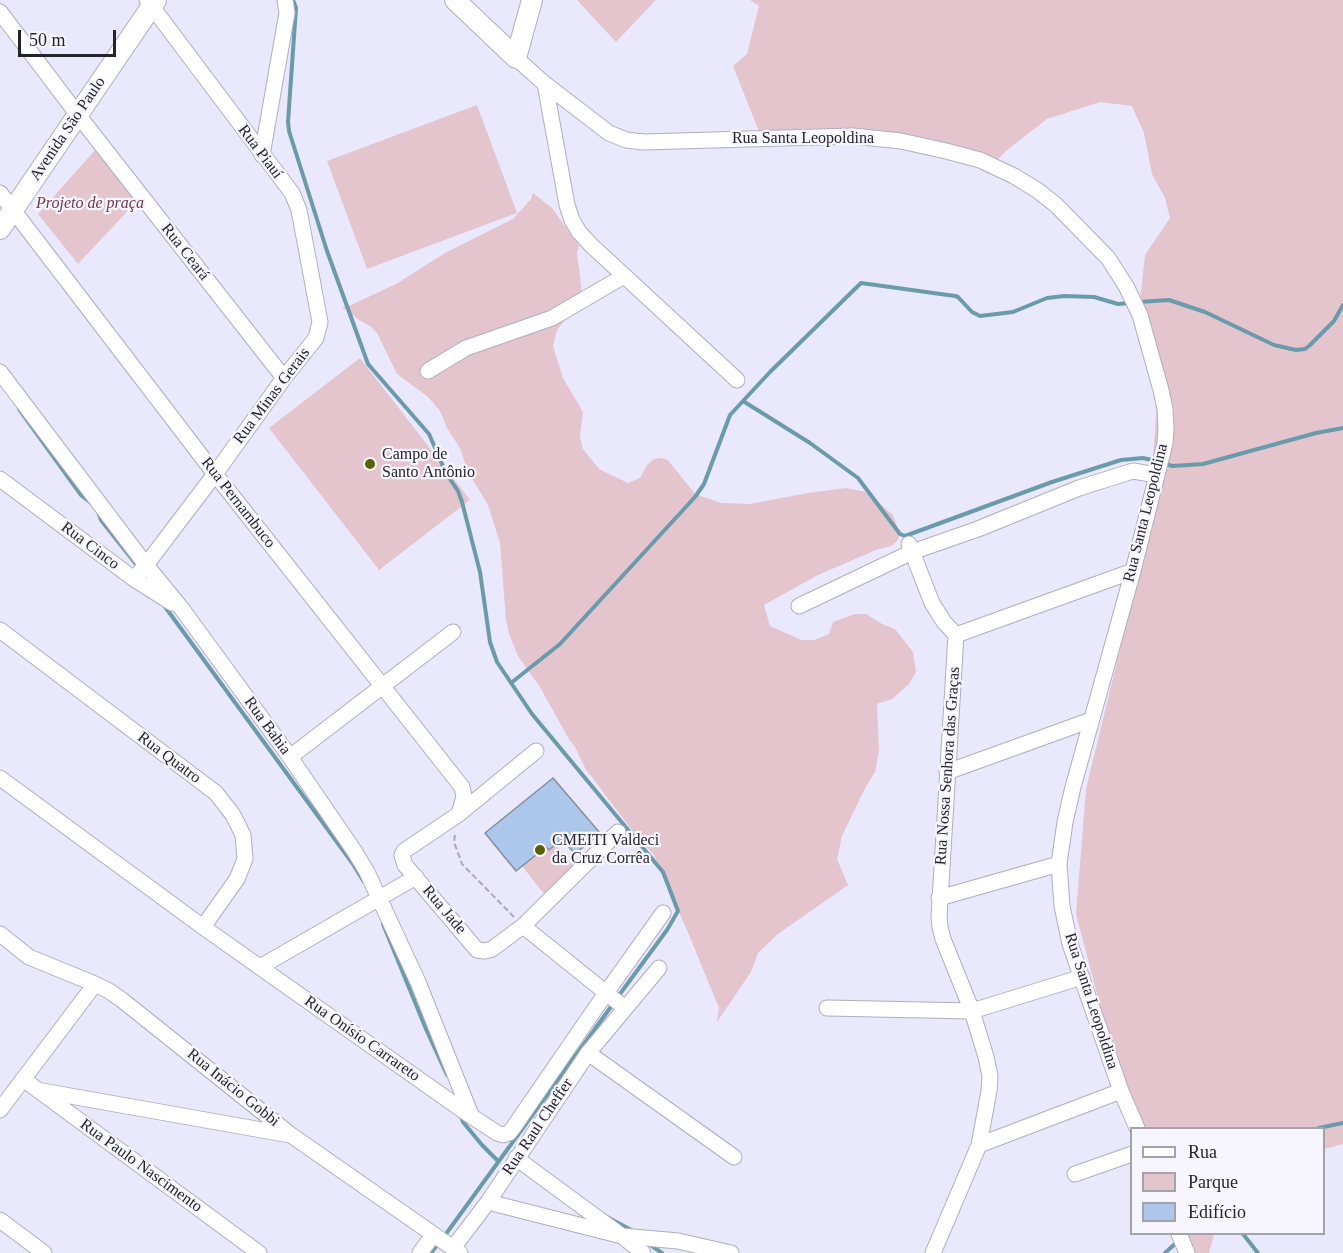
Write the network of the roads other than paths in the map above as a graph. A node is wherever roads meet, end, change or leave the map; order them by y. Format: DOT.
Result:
graph roads {
  1 [pos="285,0"];
  2 [pos="455,0"];
  3 [pos="532,0"];
  4 [pos="151,2"];
  5 [pos="0,12"];
  6 [pos="516,58"];
  7 [pos="545,84"];
  8 [pos="78,115"];
  9 [pos="262,155"];
  10 [pos="0,193"];
  11 [pos="13,210"];
  12 [pos="0,229"];
  13 [pos="624,276"];
  14 [pos="320,327"];
  15 [pos="428,371"];
  16 [pos="0,372"];
  17 [pos="284,378"];
  18 [pos="737,380"];
  19 [pos="215,474"];
  20 [pos="1157,475"];
  21 [pos="0,479"];
  22 [pos="911,548"];
  23 [pos="146,566"];
  24 [pos="1133,571"];
  25 [pos="134,579"];
  26 [pos="798,606"];
  27 [pos="182,609"];
  28 [pos="0,630"];
  29 [pos="453,632"];
  30 [pos="956,635"];
  31 [pos="382,686"];
  32 [pos="1091,720"];
  33 [pos="536,751"];
  34 [pos="290,758"];
  35 [pos="947,772"];
  36 [pos="0,778"];
  37 [pos="459,814"];
  38 [pos="618,832"];
  39 [pos="1059,864"];
  40 [pos="416,877"];
  41 [pos="379,898"];
  42 [pos="939,898"];
  43 [pos="663,913"];
  44 [pos="523,926"];
  45 [pos="203,927"];
  46 [pos="0,934"];
  47 [pos="260,967"];
  48 [pos="659,968"];
  49 [pos="1082,978"];
  50 [pos="95,984"];
  51 [pos="615,1000"];
  52 [pos="827,1008"];
  53 [pos="972,1011"];
  54 [pos="588,1053"];
  55 [pos="23,1079"];
  56 [pos="0,1083"];
  57 [pos="39,1090"];
  58 [pos="1121,1091"];
  59 [pos="13,1092"];
  60 [pos="0,1110"];
  61 [pos="470,1115"];
  62 [pos="1137,1127"];
  63 [pos="291,1135"];
  64 [pos="979,1145"];
  65 [pos="521,1151"];
  66 [pos="1130,1154"];
  67 [pos="734,1157"];
  68 [pos="1075,1174"];
  69 [pos="488,1202"];
  70 [pos="0,1220"];
  71 [pos="434,1235"];
  72 [pos="1180,1235"];
  73 [pos="628,1236"];
  74 [pos="456,1250"];
  75 [pos="1186,1252"];
  76 [pos="44,1253"];
  77 [pos="260,1253"];
  78 [pos="420,1253"];
  79 [pos="643,1253"];
  80 [pos="731,1253"];
  81 [pos="933,1253"];
  1 -- 9 [label="street"];
  2 -- 6 [label="street"];
  3 -- 6 [label="street"];
  4 -- 8 [label="street, Avenida São Paulo"];
  4 -- 9 [label="street, Rua Piauí"];
  5 -- 8 [label="street, Rua Ceará"];
  6 -- 7 [label="street, Rua Santa Leopoldina"];
  7 -- 13 [label="street"];
  7 -- 20 [label="street, Rua Santa Leopoldina"];
  8 -- 11 [label="street, Avenida São Paulo"];
  8 -- 17 [label="street, Rua Ceará"];
  9 -- 14 [label="street, Rua Piauí"];
  10 -- 11 [label="street, Rua Pernambuco"];
  11 -- 12 [label="street, Avenida São Paulo"];
  11 -- 19 [label="street, Rua Pernambuco"];
  13 -- 15 [label="street"];
  13 -- 18 [label="street"];
  14 -- 17 [label="street, Rua Minas Gerais"];
  16 -- 23 [label="street, Rua Bahia"];
  17 -- 19 [label="street, Rua Minas Gerais"];
  19 -- 23 [label="street, Rua Minas Gerais"];
  19 -- 31 [label="street, Rua Pernambuco"];
  20 -- 22 [label="street"];
  20 -- 24 [label="street, Rua Santa Leopoldina"];
  21 -- 25 [label="street, Rua Cinco"];
  22 -- 26 [label="street"];
  22 -- 30 [label="street"];
  23 -- 25 [label="street, Rua Minas Gerais"];
  23 -- 27 [label="street, Rua Bahia"];
  24 -- 30 [label="street"];
  24 -- 32 [label="street, Rua Santa Leopoldina"];
  25 -- 27 [label="street, Rua Cinco"];
  27 -- 34 [label="street, Rua Bahia"];
  28 -- 45 [label="street, Rua Quatro"];
  29 -- 31 [label="street"];
  30 -- 35 [label="street, Rua Nossa Senhora das Graças"];
  31 -- 34 [label="street"];
  31 -- 37 [label="street, Rua Pernambuco"];
  32 -- 35 [label="street"];
  32 -- 39 [label="street, Rua Santa Leopoldina"];
  33 -- 37 [label="street, Rua Jade"];
  34 -- 41 [label="street, Rua Bahia"];
  35 -- 42 [label="street, Rua Nossa Senhora das Graças"];
  36 -- 45 [label="street, Rua Onísio Carrareto"];
  37 -- 40 [label="street, Rua Jade"];
  38 -- 44 [label="street, Rua Jade"];
  39 -- 42 [label="street"];
  39 -- 49 [label="street, Rua Santa Leopoldina"];
  40 -- 41 [label="street"];
  40 -- 44 [label="street, Rua Jade"];
  41 -- 47 [label="street"];
  41 -- 61 [label="street, Rua Bahia"];
  42 -- 53 [label="street, Rua Nossa Senhora das Graças"];
  43 -- 51 [label="street, Rua Onísio Carrareto"];
  44 -- 51 [label="street"];
  45 -- 47 [label="street, Rua Onísio Carrareto"];
  46 -- 50 [label="street, Rua Inácio Gobbi"];
  47 -- 61 [label="street, Rua Onísio Carrareto"];
  48 -- 51 [label="street"];
  49 -- 53 [label="street"];
  49 -- 58 [label="street, Rua Santa Leopoldina"];
  50 -- 55 [label="street"];
  50 -- 63 [label="street, Rua Inácio Gobbi"];
  51 -- 54 [label="street, Rua Raul Cheffer"];
  51 -- 61 [label="street, Rua Onísio Carrareto"];
  52 -- 53 [label="street"];
  53 -- 64 [label="street, Rua Nossa Senhora das Graças"];
  54 -- 65 [label="street, Rua Raul Cheffer"];
  54 -- 67 [label="street"];
  55 -- 57 [label="street, Rua Paulo Nascimento"];
  55 -- 59 [label="street"];
  56 -- 59 [label="street"];
  57 -- 63 [label="street"];
  57 -- 77 [label="street, Rua Paulo Nascimento"];
  58 -- 62 [label="street, Rua Santa Leopoldina"];
  58 -- 64 [label="street"];
  59 -- 60 [label="street"];
  63 -- 71 [label="street, Rua Inácio Gobbi"];
  64 -- 81 [label="street"];
  65 -- 69 [label="street, Rua Raul Cheffer"];
  65 -- 73 [label="street"];
  66 -- 68 [label="street"];
  69 -- 73 [label="street"];
  69 -- 74 [label="street, Rua Raul Cheffer"];
  70 -- 76 [label="street"];
  71 -- 74 [label="street, Rua Inácio Gobbi"];
  71 -- 78 [label="street"];
  72 -- 75 [label="street"];
  73 -- 79 [label="street"];
  73 -- 80 [label="street"];
}
